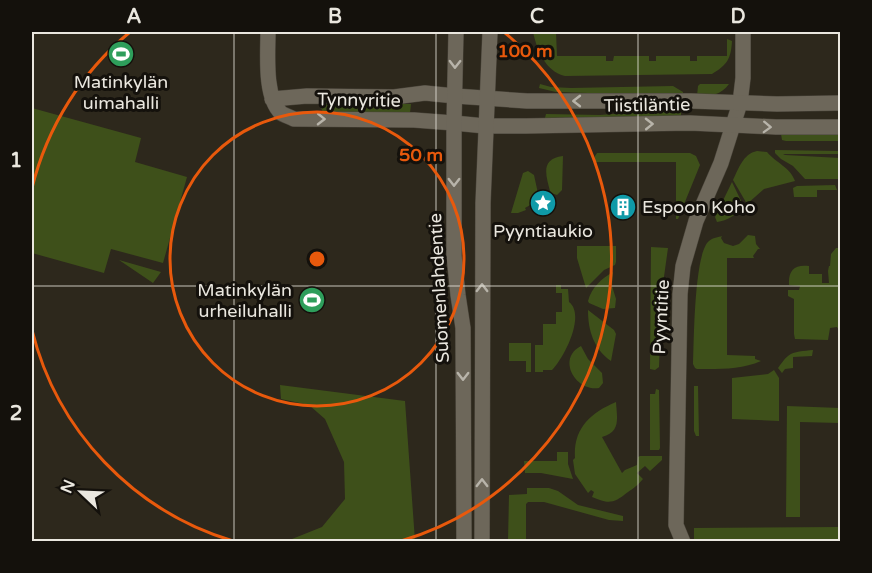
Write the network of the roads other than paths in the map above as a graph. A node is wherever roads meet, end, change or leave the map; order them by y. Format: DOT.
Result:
graph roads {
  1 [pos="268,32"];
  2 [pos="456,32"];
  3 [pos="490,32"];
  4 [pos="743,32"];
  5 [pos="455,96"];
  6 [pos="487,98"];
  7 [pos="272,99"];
  8 [pos="740,103"];
  9 [pos="840,103"];
  10 [pos="454,123"];
  11 [pos="733,125"];
  12 [pos="485,126"];
  13 [pos="840,127"];
  14 [pos="464,542"];
  15 [pos="482,542"];
  16 [pos="683,542"];
  1 -- 7 [label="street"];
  2 -- 5 [label="street, Suomenlahdentie, one-way"];
  3 -- 6 [label="street"];
  4 -- 8 [label="street, Pyyntitie"];
  5 -- 6 [label="street, Tiistiläntie"];
  5 -- 7 [label="street, Tynnyritie"];
  5 -- 10 [label="street, Suomenlahdentie"];
  8 -- 6 [label="street, Tiistiläntie, one-way"];
  6 -- 12 [label="street"];
  7 -- 10 [label="street, Tynnyritie, one-way"];
  8 -- 9 [label="street, Tiistiläntie"];
  8 -- 11 [label="street, Pyyntitie"];
  10 -- 12 [label="street, Tiistiläntie"];
  10 -- 14 [label="street, Suomenlahdentie, one-way"];
  12 -- 11 [label="street, Tiistiläntie, one-way"];
  11 -- 13 [label="street, Tiistiläntie, one-way"];
  11 -- 16 [label="street, Pyyntitie"];
  15 -- 12 [label="street, one-way"];
}
